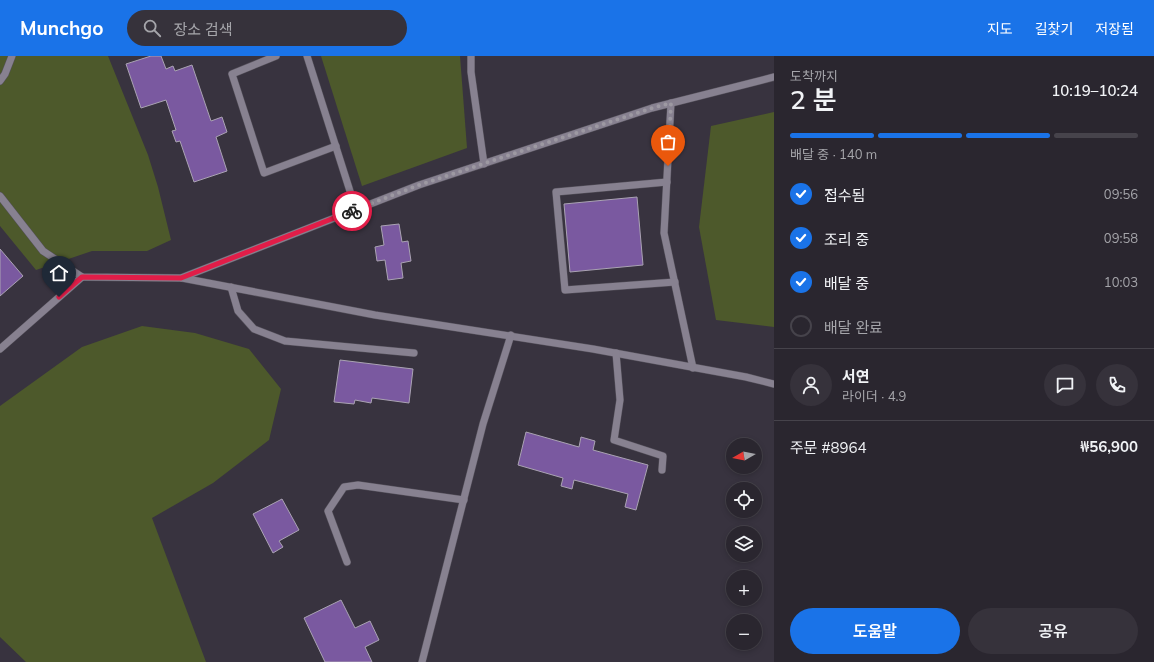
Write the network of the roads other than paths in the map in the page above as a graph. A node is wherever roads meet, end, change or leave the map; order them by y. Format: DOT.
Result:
graph roads {
  1 [pos="12,56"];
  2 [pos="276,56"];
  3 [pos="307,56"];
  4 [pos="471,56"];
  5 [pos="774,77"];
  6 [pos="0,81"];
  7 [pos="671,103"];
  8 [pos="336,146"];
  9 [pos="484,164"];
  10 [pos="667,182"];
  11 [pos="0,196"];
  12 [pos="356,210"];
  13 [pos="82,277"];
  14 [pos="181,278"];
  15 [pos="675,282"];
  16 [pos="231,287"];
  17 [pos="511,335"];
  18 [pos="0,349"];
  19 [pos="414,353"];
  20 [pos="616,353"];
  21 [pos="693,368"];
  22 [pos="774,384"];
  23 [pos="662,470"];
  24 [pos="464,500"];
  25 [pos="347,562"];
  26 [pos="422,662"];
  1 -- 6 [label="lane"];
  2 -- 8 [label="lane"];
  3 -- 8 [label="lane"];
  4 -- 9 [label="lane"];
  5 -- 7 [label="lane"];
  7 -- 9 [label="lane"];
  7 -- 10 [label="lane"];
  8 -- 12 [label="lane"];
  9 -- 12 [label="lane"];
  10 -- 15 [label="lane"];
  10 -- 15 [label="lane"];
  11 -- 13 [label="lane"];
  12 -- 14 [label="lane"];
  13 -- 14 [label="lane"];
  13 -- 18 [label="lane"];
  14 -- 16 [label="lane"];
  15 -- 21 [label="lane"];
  16 -- 17 [label="lane"];
  16 -- 19 [label="lane"];
  17 -- 20 [label="lane"];
  17 -- 24 [label="lane"];
  20 -- 21 [label="lane"];
  20 -- 23 [label="lane"];
  21 -- 22 [label="lane"];
  24 -- 25 [label="lane"];
  24 -- 26 [label="lane"];
}
